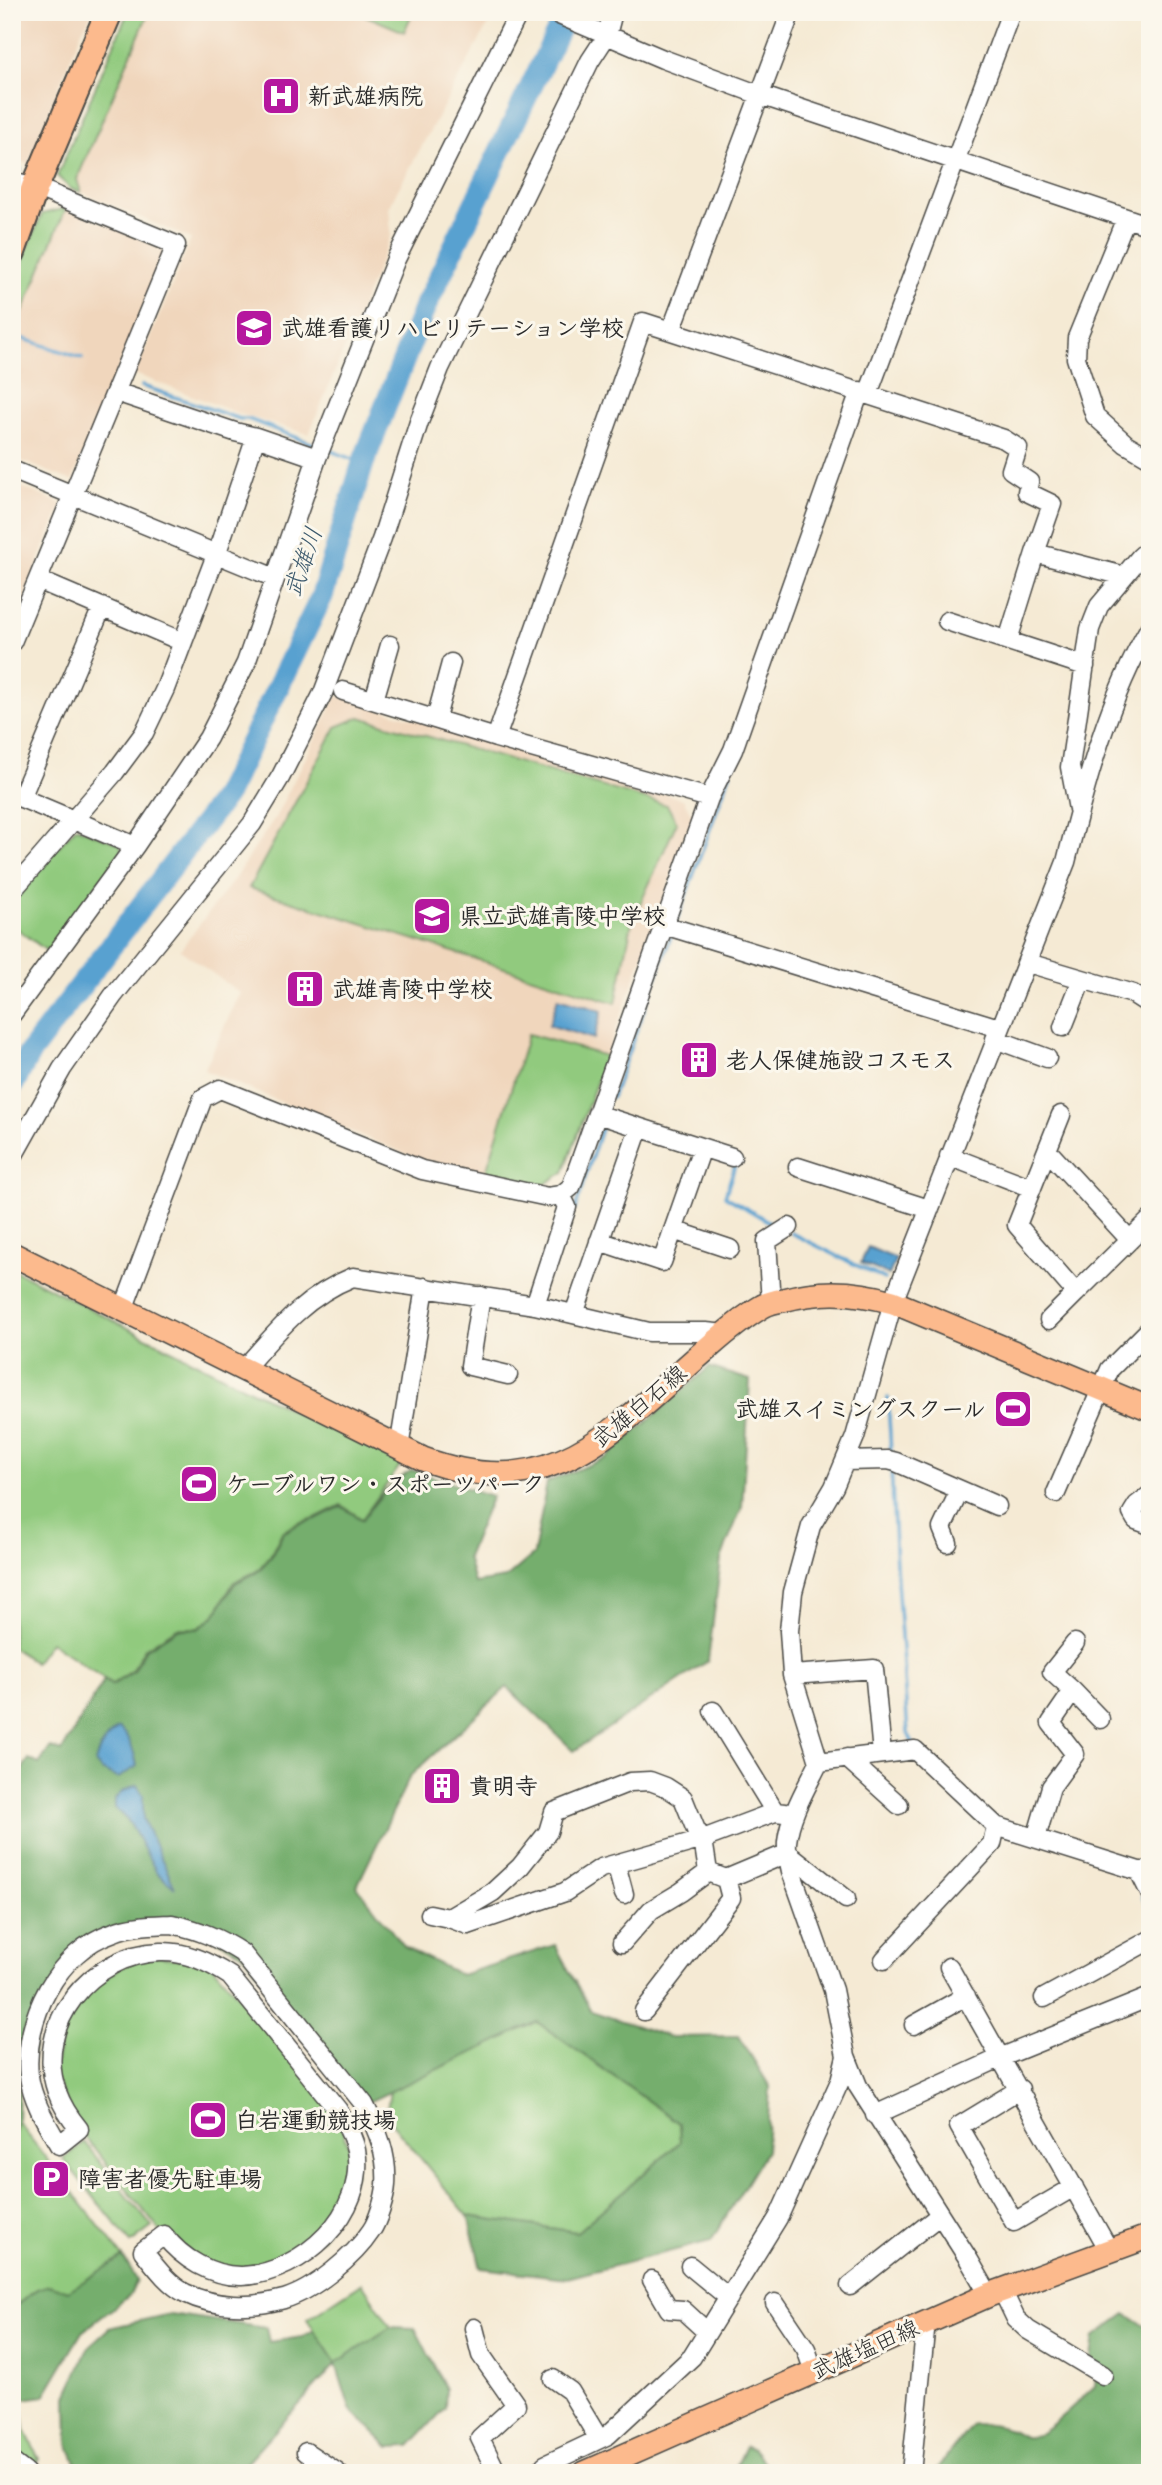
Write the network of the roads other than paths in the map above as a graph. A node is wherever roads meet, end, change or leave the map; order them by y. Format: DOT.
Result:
graph roads {
  1 [pos="109,12"];
  2 [pos="519,12"];
  3 [pos="552,12"];
  4 [pos="613,12"];
  5 [pos="791,12"];
  6 [pos="1011,12"];
  7 [pos="605,34"];
  8 [pos="760,95"];
  9 [pos="956,161"];
  10 [pos="23,184"];
  11 [pos="1126,218"];
  12 [pos="1150,226"];
  13 [pos="12,252"];
  14 [pos="671,331"];
  15 [pos="116,392"];
  16 [pos="864,393"];
  17 [pos="256,437"];
  18 [pos="317,457"];
  19 [pos="1150,458"];
  20 [pos="12,470"];
  21 [pos="72,495"];
  22 [pos="1150,548"];
  23 [pos="1035,553"];
  24 [pos="216,555"];
  25 [pos="1124,576"];
  26 [pos="275,578"];
  27 [pos="38,580"];
  28 [pos="102,607"];
  29 [pos="947,621"];
  30 [pos="1150,627"];
  31 [pos="1008,640"];
  32 [pos="12,642"];
  33 [pos="183,642"];
  34 [pos="390,645"];
  35 [pos="451,663"];
  36 [pos="1085,666"];
  37 [pos="344,691"];
  38 [pos="374,699"];
  39 [pos="436,718"];
  40 [pos="496,738"];
  41 [pos="17,796"];
  42 [pos="709,798"];
  43 [pos="1079,812"];
  44 [pos="74,820"];
  45 [pos="135,846"];
  46 [pos="12,891"];
  47 [pos="664,925"];
  48 [pos="1028,963"];
  49 [pos="1082,979"];
  50 [pos="1150,1004"];
  51 [pos="12,1014"];
  52 [pos="1063,1027"];
  53 [pos="997,1033"];
  54 [pos="1047,1058"];
  55 [pos="1061,1115"];
  56 [pos="603,1116"];
  57 [pos="639,1128"];
  58 [pos="702,1148"];
  59 [pos="1047,1150"];
  60 [pos="950,1156"];
  61 [pos="732,1157"];
  62 [pos="12,1158"];
  63 [pos="798,1167"];
  64 [pos="1032,1188"];
  65 [pos="561,1195"];
  66 [pos="929,1209"];
  67 [pos="1150,1220"];
  68 [pos="673,1230"];
  69 [pos="785,1230"];
  70 [pos="1130,1240"];
  71 [pos="599,1241"];
  72 [pos="730,1249"];
  73 [pos="12,1254"];
  74 [pos="425,1287"];
  75 [pos="1076,1293"];
  76 [pos="481,1296"];
  77 [pos="893,1301"];
  78 [pos="771,1303"];
  79 [pos="535,1304"];
  80 [pos="123,1310"];
  81 [pos="573,1314"];
  82 [pos="1049,1320"];
  83 [pos="1150,1329"];
  84 [pos="724,1334"];
  85 [pos="244,1369"];
  86 [pos="508,1375"];
  87 [pos="1102,1390"];
  88 [pos="1150,1409"];
  89 [pos="399,1448"];
  90 [pos="845,1461"];
  91 [pos="960,1490"];
  92 [pos="1056,1493"];
  93 [pos="1150,1495"];
  94 [pos="997,1506"];
  95 [pos="1150,1525"];
  96 [pos="948,1543"];
  97 [pos="1075,1643"];
  98 [pos="792,1675"];
  99 [pos="1073,1691"];
  100 [pos="713,1710"];
  101 [pos="1100,1719"];
  102 [pos="882,1754"];
  103 [pos="847,1758"];
  104 [pos="819,1762"];
  105 [pos="899,1805"];
  106 [pos="775,1812"];
  107 [pos="794,1814"];
  108 [pos="996,1826"];
  109 [pos="1036,1838"];
  110 [pos="703,1839"];
  111 [pos="788,1853"];
  112 [pos="616,1864"];
  113 [pos="1144,1871"];
  114 [pos="708,1872"];
  115 [pos="726,1880"];
  116 [pos="1150,1892"];
  117 [pos="624,1894"];
  118 [pos="846,1899"];
  119 [pos="430,1914"];
  120 [pos="449,1918"];
  121 [pos="1150,1940"];
  122 [pos="622,1943"];
  123 [pos="884,1960"];
  124 [pos="950,1967"];
  125 [pos="966,1996"];
  126 [pos="1150,1997"];
  127 [pos="1045,1998"];
  128 [pos="644,2011"];
  129 [pos="914,2025"];
  130 [pos="846,2056"];
  131 [pos="1002,2057"];
  132 [pos="1020,2089"];
  133 [pos="875,2115"];
  134 [pos="79,2129"];
  135 [pos="1074,2187"];
  136 [pos="940,2215"];
  137 [pos="1150,2236"];
  138 [pos="1109,2250"];
  139 [pos="690,2266"];
  140 [pos="652,2280"];
  141 [pos="850,2286"];
  142 [pos="995,2292"];
  143 [pos="729,2298"];
  144 [pos="775,2303"];
  145 [pos="926,2322"];
  146 [pos="474,2328"];
  147 [pos="707,2332"];
  148 [pos="814,2372"];
  149 [pos="1103,2375"];
  150 [pos="553,2379"];
  151 [pos="599,2438"];
  152 [pos="12,2462"];
  153 [pos="26,2473"];
  154 [pos="303,2473"];
  155 [pos="338,2473"];
  156 [pos="497,2473"];
  157 [pos="544,2473"];
  158 [pos="585,2473"];
  159 [pos="911,2473"];
  1 -- 10 [label="highway"];
  2 -- 18 [label="street"];
  3 -- 7 [label="street"];
  4 -- 7 [label="street"];
  5 -- 8 [label="street"];
  6 -- 9 [label="street"];
  7 -- 8 [label="street"];
  7 -- 62 [label="street"];
  8 -- 9 [label="street"];
  8 -- 14 [label="street"];
  9 -- 11 [label="street"];
  9 -- 16 [label="street"];
  10 -- 13 [label="highway"];
  10 -- 15 [label="street"];
  11 -- 12 [label="street"];
  11 -- 19 [label="street"];
  14 -- 16 [label="street"];
  14 -- 40 [label="street"];
  15 -- 17 [label="street"];
  15 -- 21 [label="street"];
  16 -- 23 [label="street"];
  16 -- 42 [label="street"];
  17 -- 18 [label="street"];
  17 -- 24 [label="street"];
  18 -- 26 [label="street"];
  20 -- 21 [label="street"];
  21 -- 24 [label="street"];
  21 -- 27 [label="street"];
  22 -- 25 [label="street"];
  23 -- 25 [label="street"];
  23 -- 31 [label="street"];
  24 -- 26 [label="street"];
  24 -- 33 [label="street"];
  25 -- 36 [label="street"];
  26 -- 45 [label="street"];
  27 -- 28 [label="street"];
  27 -- 32 [label="street"];
  28 -- 33 [label="street"];
  28 -- 41 [label="street"];
  29 -- 31 [label="street"];
  30 -- 43 [label="street"];
  31 -- 36 [label="street"];
  33 -- 44 [label="street"];
  34 -- 38 [label="street"];
  35 -- 39 [label="street"];
  36 -- 43 [label="street"];
  37 -- 38 [label="street"];
  38 -- 39 [label="street"];
  39 -- 40 [label="street"];
  40 -- 42 [label="street"];
  41 -- 44 [label="street"];
  42 -- 47 [label="street"];
  43 -- 48 [label="street"];
  44 -- 45 [label="street"];
  44 -- 46 [label="street"];
  45 -- 51 [label="street"];
  47 -- 53 [label="street"];
  47 -- 56 [label="street"];
  48 -- 49 [label="street"];
  48 -- 53 [label="street"];
  49 -- 50 [label="street"];
  49 -- 52 [label="street"];
  53 -- 54 [label="street"];
  53 -- 60 [label="street"];
  55 -- 59 [label="street"];
  56 -- 57 [label="street"];
  56 -- 65 [label="street"];
  57 -- 58 [label="street"];
  57 -- 71 [label="street"];
  58 -- 61 [label="street"];
  58 -- 68 [label="street"];
  59 -- 64 [label="street"];
  59 -- 70 [label="street"];
  60 -- 64 [label="street"];
  60 -- 66 [label="street"];
  63 -- 66 [label="street"];
  64 -- 75 [label="street"];
  65 -- 79 [label="street"];
  65 -- 80 [label="street"];
  66 -- 77 [label="street"];
  67 -- 70 [label="street"];
  68 -- 71 [label="street"];
  68 -- 72 [label="street"];
  69 -- 78 [label="street"];
  70 -- 75 [label="street"];
  71 -- 81 [label="street"];
  73 -- 80 [label="main road, 武雄白石線"];
  74 -- 76 [label="street"];
  74 -- 85 [label="street"];
  74 -- 89 [label="street"];
  75 -- 82 [label="street"];
  76 -- 79 [label="street"];
  76 -- 86 [label="street"];
  77 -- 78 [label="main road, 武雄白石線"];
  77 -- 87 [label="main road, 武雄白石線"];
  77 -- 90 [label="street"];
  78 -- 84 [label="main road, 武雄白石線"];
  79 -- 81 [label="street"];
  80 -- 85 [label="main road, 武雄白石線"];
  81 -- 84 [label="street"];
  83 -- 87 [label="street"];
  84 -- 89 [label="main road, 武雄白石線"];
  85 -- 89 [label="main road, 武雄白石線"];
  87 -- 88 [label="main road, 武雄白石線"];
  87 -- 92 [label="street"];
  90 -- 91 [label="street"];
  90 -- 98 [label="street"];
  91 -- 94 [label="street"];
  91 -- 96 [label="street"];
  93 -- 95 [label="street"];
  97 -- 99 [label="street"];
  98 -- 102 [label="street"];
  98 -- 104 [label="street"];
  99 -- 101 [label="street"];
  99 -- 109 [label="street"];
  100 -- 106 [label="street"];
  102 -- 103 [label="street"];
  102 -- 108 [label="street"];
  103 -- 104 [label="street"];
  103 -- 105 [label="street"];
  104 -- 107 [label="street"];
  106 -- 107 [label="street"];
  106 -- 110 [label="street"];
  107 -- 111 [label="street"];
  108 -- 109 [label="street"];
  108 -- 123 [label="street"];
  109 -- 113 [label="street"];
  110 -- 112 [label="street"];
  110 -- 114 [label="street"];
  110 -- 120 [label="street"];
  111 -- 115 [label="street"];
  111 -- 118 [label="street"];
  111 -- 130 [label="street"];
  112 -- 117 [label="street"];
  112 -- 120 [label="street"];
  113 -- 116 [label="street"];
  114 -- 115 [label="street"];
  114 -- 122 [label="street"];
  115 -- 128 [label="street"];
  119 -- 120 [label="street"];
  121 -- 127 [label="street"];
  124 -- 125 [label="street"];
  125 -- 129 [label="street"];
  125 -- 131 [label="street"];
  126 -- 131 [label="street"];
  130 -- 133 [label="street"];
  130 -- 143 [label="street"];
  131 -- 132 [label="street"];
  131 -- 133 [label="street"];
  132 -- 135 [label="street"];
  132 -- 135 [label="street"];
  133 -- 136 [label="street"];
  134 -- 134 [label="street"];
  135 -- 138 [label="street"];
  136 -- 141 [label="street"];
  136 -- 142 [label="street"];
  137 -- 138 [label="main road, 武雄塩田線"];
  138 -- 142 [label="main road, 武雄塩田線"];
  139 -- 143 [label="street"];
  140 -- 147 [label="street"];
  142 -- 145 [label="main road, 武雄塩田線"];
  142 -- 149 [label="street"];
  143 -- 147 [label="street"];
  144 -- 148 [label="street"];
  145 -- 148 [label="main road, 武雄塩田線"];
  145 -- 159 [label="street"];
  146 -- 156 [label="street"];
  147 -- 151 [label="street"];
  148 -- 158 [label="main road, 武雄塩田線"];
  150 -- 151 [label="street"];
  151 -- 157 [label="street"];
  152 -- 153 [label="street"];
  154 -- 155 [label="street"];
}
